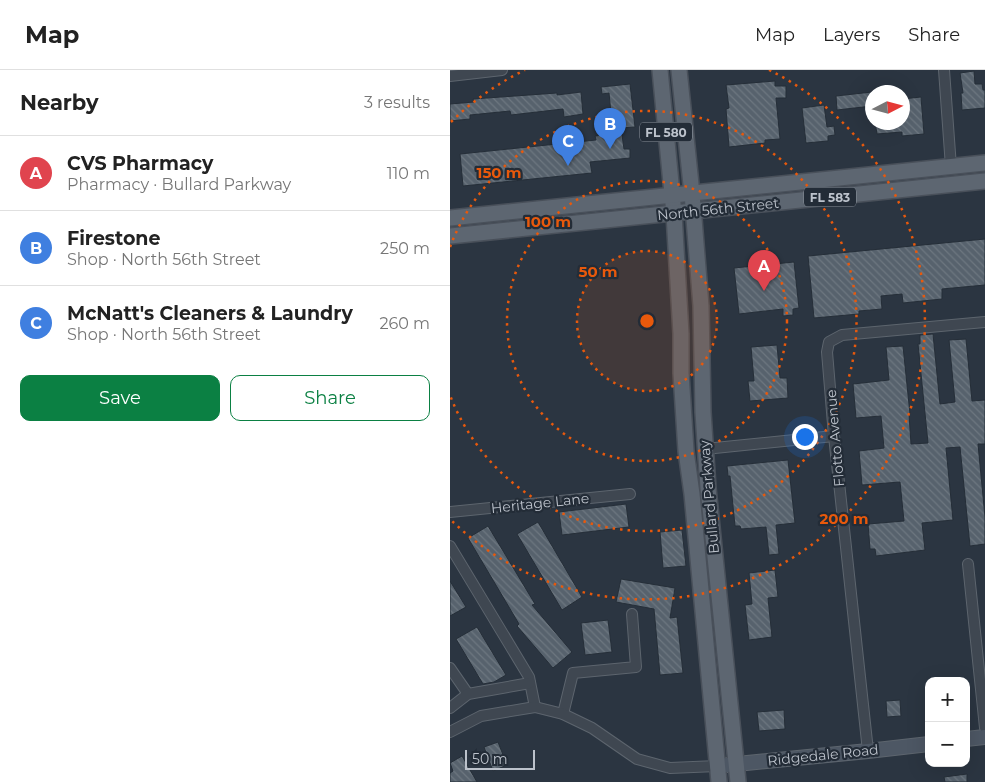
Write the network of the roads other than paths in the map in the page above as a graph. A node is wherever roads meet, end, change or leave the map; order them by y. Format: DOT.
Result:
graph roads {
  1 [pos="502,70"];
  2 [pos="660,70"];
  3 [pos="680,70"];
  4 [pos="944,70"];
  5 [pos="450,76"];
  6 [pos="985,163"];
  7 [pos="951,167"];
  8 [pos="985,170"];
  9 [pos="985,181"];
  10 [pos="966,183"];
  11 [pos="692,194"];
  12 [pos="864,194"];
  13 [pos="672,195"];
  14 [pos="497,212"];
  15 [pos="694,212"];
  16 [pos="674,214"];
  17 [pos="450,218"];
  18 [pos="450,228"];
  19 [pos="450,236"];
  20 [pos="985,322"];
  21 [pos="834,436"];
  22 [pos="705,449"];
  23 [pos="630,494"];
  24 [pos="450,512"];
  25 [pos="450,546"];
  26 [pos="968,564"];
  27 [pos="632,614"];
  28 [pos="450,668"];
  29 [pos="530,683"];
  30 [pos="468,694"];
  31 [pos="534,707"];
  32 [pos="450,708"];
  33 [pos="563,714"];
  34 [pos="985,728"];
  35 [pos="450,732"];
  36 [pos="985,737"];
  37 [pos="970,739"];
  38 [pos="925,745"];
  39 [pos="868,752"];
  40 [pos="736,764"];
  41 [pos="717,766"];
  42 [pos="719,782"];
  43 [pos="738,782"];
  1 -- 5 [label="street"];
  2 -- 13 [label="main road, FL 580"];
  3 -- 11 [label="main road, FL 580"];
  4 -- 7 [label="street"];
  6 -- 7 [label="main road, North 56th Street / FL 583"];
  7 -- 11 [label="main road, North 56th Street / FL 583"];
  7 -- 12 [label="main road"];
  8 -- 10 [label="main road"];
  9 -- 10 [label="main road, North 56th Street / FL 583"];
  10 -- 12 [label="main road, North 56th Street / FL 583"];
  11 -- 13 [label="main road, North 56th Street / FL 583"];
  11 -- 15 [label="main road, FL 580"];
  12 -- 15 [label="main road, North 56th Street / FL 583"];
  13 -- 14 [label="main road, North 56th Street / FL 583"];
  13 -- 16 [label="main road, FL 580"];
  14 -- 17 [label="main road, North 56th Street / FL 583"];
  14 -- 18 [label="main road"];
  15 -- 16 [label="main road, North 56th Street / FL 583"];
  15 -- 22 [label="main road, Bullard Parkway"];
  16 -- 19 [label="main road, North 56th Street / FL 583"];
  16 -- 41 [label="main road, Bullard Parkway"];
  20 -- 21 [label="street, Flotto Avenue"];
  21 -- 22 [label="street"];
  21 -- 39 [label="street, Flotto Avenue"];
  22 -- 40 [label="main road, Bullard Parkway"];
  23 -- 24 [label="street, Heritage Lane"];
  25 -- 29 [label="street"];
  26 -- 34 [label="street"];
  27 -- 33 [label="street"];
  28 -- 30 [label="street"];
  29 -- 30 [label="street"];
  29 -- 31 [label="street"];
  30 -- 32 [label="street"];
  31 -- 33 [label="street"];
  31 -- 35 [label="street"];
  33 -- 41 [label="street"];
  36 -- 37 [label="street"];
  38 -- 39 [label="street, Ridgedale Road"];
  39 -- 40 [label="street, Ridgedale Road"];
  40 -- 41 [label="street, Ridgedale Road"];
  40 -- 43 [label="main road, Bullard Parkway"];
  41 -- 42 [label="main road, Bullard Parkway"];
}
